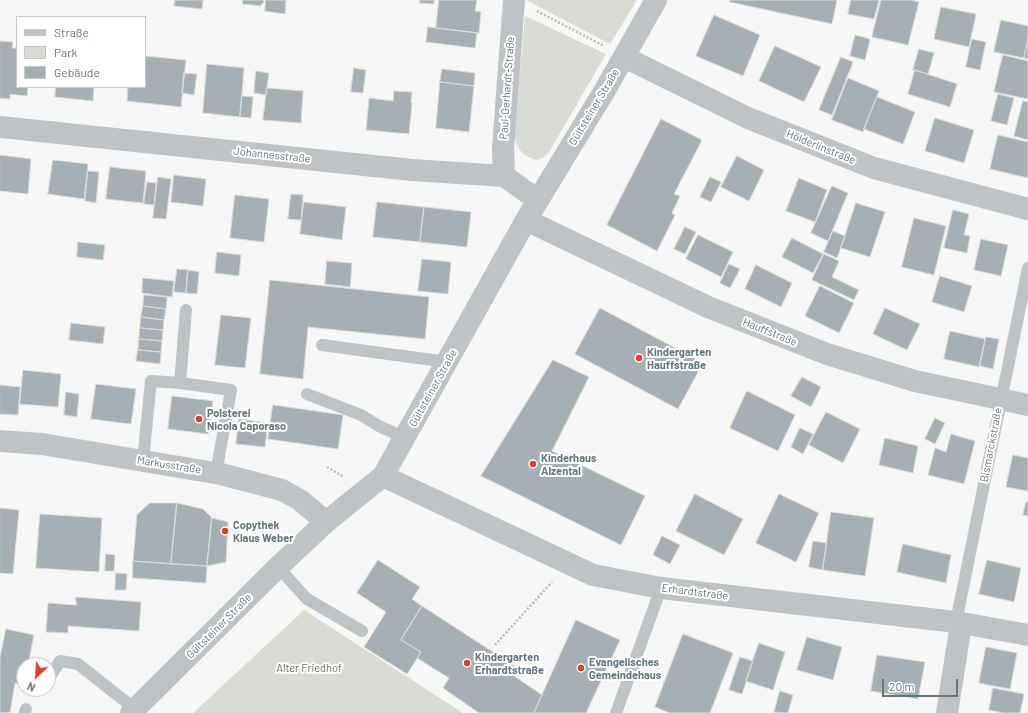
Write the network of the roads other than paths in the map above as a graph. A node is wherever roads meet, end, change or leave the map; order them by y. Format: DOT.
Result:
graph roads {
  1 [pos="656,0"];
  2 [pos="522,4"];
  3 [pos="624,57"];
  4 [pos="0,127"];
  5 [pos="504,176"];
  6 [pos="538,200"];
  7 [pos="1028,209"];
  8 [pos="526,220"];
  9 [pos="1028,268"];
  10 [pos="186,310"];
  11 [pos="322,344"];
  12 [pos="447,362"];
  13 [pos="180,383"];
  14 [pos="307,394"];
  15 [pos="1001,399"];
  16 [pos="1028,405"];
  17 [pos="405,438"];
  18 [pos="0,441"];
  19 [pos="143,461"];
  20 [pos="216,473"];
  21 [pos="383,476"];
  22 [pos="326,522"];
  23 [pos="278,567"];
  24 [pos="661,588"];
  25 [pos="958,623"];
  26 [pos="362,631"];
  27 [pos="1028,635"];
  28 [pos="56,667"];
  29 [pos="133,711"];
  30 [pos="616,713"];
  31 [pos="947,713"];
  1 -- 3 [label="street, Gültsteiner Straße"];
  2 -- 5 [label="street, Paul-Gerhardt-Straße"];
  3 -- 6 [label="street, Gültsteiner Straße"];
  3 -- 7 [label="street, Hölderlinstraße"];
  4 -- 5 [label="street, Johannesstraße"];
  5 -- 6 [label="street"];
  6 -- 8 [label="street, Gültsteiner Straße"];
  8 -- 12 [label="street, Gültsteiner Straße"];
  8 -- 15 [label="street, Hauffstraße"];
  9 -- 15 [label="lane, Bismarckstraße"];
  10 -- 13 [label="lane"];
  11 -- 12 [label="lane"];
  12 -- 17 [label="street, Gültsteiner Straße"];
  13 -- 19 [label="lane"];
  13 -- 20 [label="lane"];
  14 -- 17 [label="lane"];
  15 -- 16 [label="street, Hauffstraße"];
  15 -- 25 [label="lane, Bismarckstraße"];
  17 -- 21 [label="street, Gültsteiner Straße"];
  18 -- 19 [label="street, Markusstraße"];
  19 -- 20 [label="street, Markusstraße"];
  20 -- 22 [label="street, Markusstraße"];
  21 -- 22 [label="street, Gültsteiner Straße"];
  21 -- 24 [label="street, Erhardtstraße"];
  22 -- 23 [label="street, Gültsteiner Straße"];
  23 -- 26 [label="lane"];
  23 -- 29 [label="street, Gültsteiner Straße"];
  24 -- 25 [label="street, Erhardtstraße"];
  24 -- 30 [label="lane"];
  25 -- 27 [label="street, Erhardtstraße"];
  25 -- 31 [label="street, Bismarckstraße"];
  28 -- 29 [label="lane"];
}
